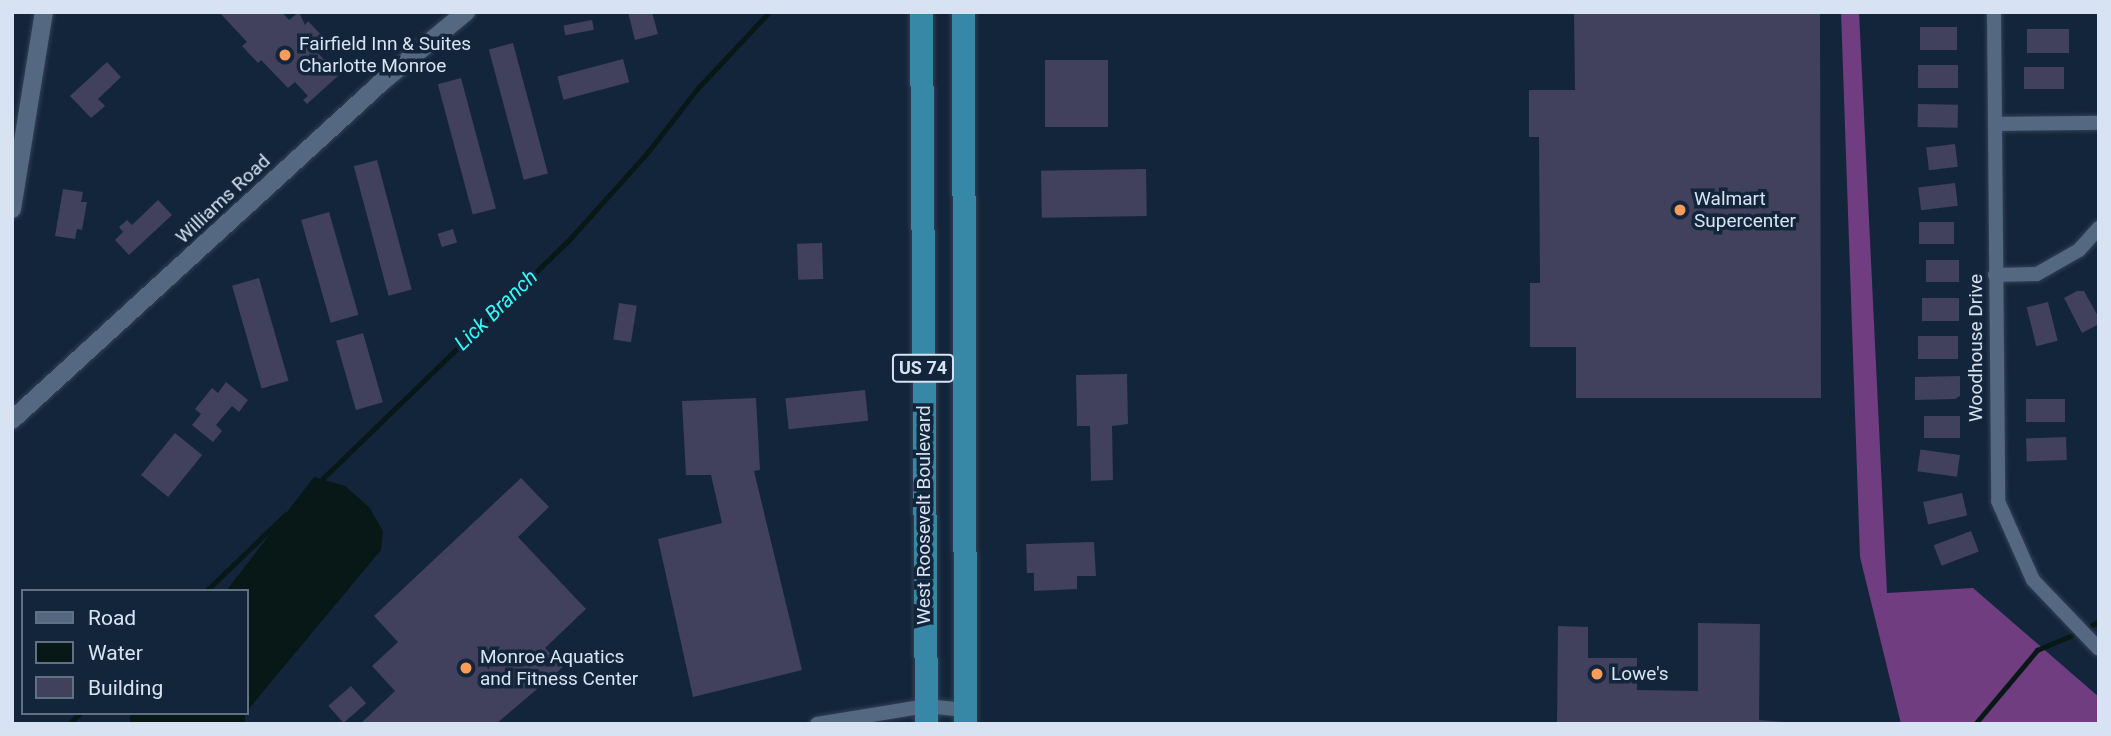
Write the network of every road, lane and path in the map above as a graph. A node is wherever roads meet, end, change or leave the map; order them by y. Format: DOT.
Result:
graph roads {
  1 [pos="44,12"];
  2 [pos="466,12"];
  3 [pos="921,12"];
  4 [pos="964,12"];
  5 [pos="1994,12"];
  6 [pos="2099,123"];
  7 [pos="1997,124"];
  8 [pos="12,209"];
  9 [pos="2099,228"];
  10 [pos="1995,275"];
  11 [pos="12,420"];
  12 [pos="2099,649"];
  13 [pos="926,715"];
  14 [pos="965,717"];
  15 [pos="817,724"];
  1 -- 8 [label="street"];
  2 -- 11 [label="street, Williams Road"];
  3 -- 13 [label="highway, West Roosevelt Boulevard / US 74"];
  4 -- 14 [label="highway, West Roosevelt Boulevard / US 74"];
  5 -- 7 [label="street, Woodhouse Drive"];
  6 -- 7 [label="street"];
  7 -- 10 [label="street, Woodhouse Drive"];
  9 -- 10 [label="street"];
  10 -- 12 [label="street, Woodhouse Drive"];
  13 -- 14 [label="street"];
  13 -- 15 [label="street"];
}
